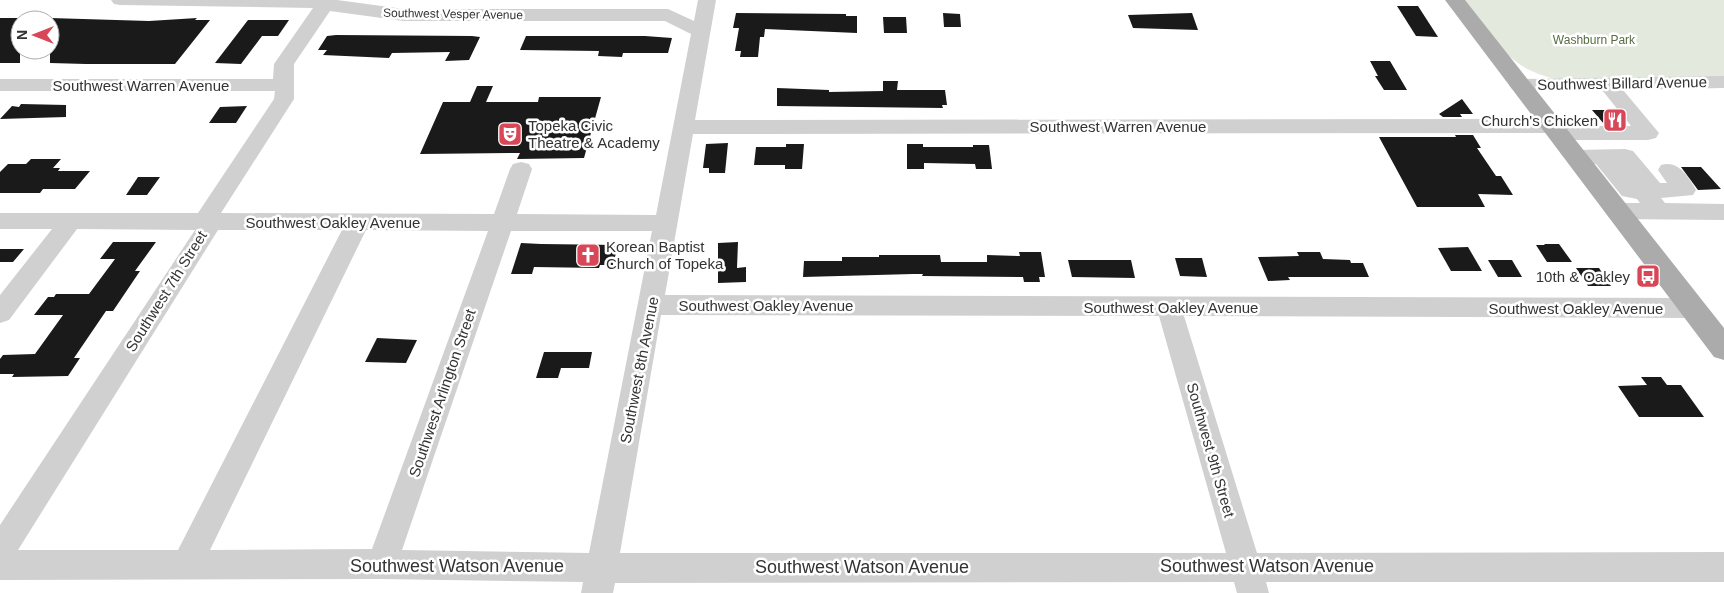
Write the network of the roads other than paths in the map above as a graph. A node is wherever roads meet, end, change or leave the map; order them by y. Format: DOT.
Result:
graph roads {
  1 [pos="120,0"];
  2 [pos="701,0"];
  3 [pos="708,0"];
  4 [pos="1455,0"];
  5 [pos="327,2"];
  6 [pos="668,15"];
  7 [pos="700,31"];
  8 [pos="1724,82"];
  9 [pos="1607,83"];
  10 [pos="0,85"];
  11 [pos="283,85"];
  12 [pos="1520,85"];
  13 [pos="684,126"];
  14 [pos="1555,130"];
  15 [pos="1576,157"];
  16 [pos="521,169"];
  17 [pos="1669,170"];
  18 [pos="1652,198"];
  19 [pos="1617,211"];
  20 [pos="1724,212"];
  21 [pos="0,220"];
  22 [pos="71,221"];
  23 [pos="208,221"];
  24 [pos="358,222"];
  25 [pos="503,222"];
  26 [pos="666,223"];
  27 [pos="651,305"];
  28 [pos="1169,308"];
  29 [pos="1691,308"];
  30 [pos="0,313"];
  31 [pos="1724,349"];
  32 [pos="0,552"];
  33 [pos="0,564"];
  34 [pos="382,564"];
  35 [pos="186,566"];
  36 [pos="1724,567"];
  37 [pos="599,580"];
  38 [pos="1249,580"];
  1 -- 5 [label="street, Southwest Vesper Avenue"];
  2 -- 6 [label="street, Southwest Vesper Avenue"];
  3 -- 7 [label="street, Southwest 8th Avenue"];
  4 -- 12 [label="main road"];
  5 -- 6 [label="street, Southwest Vesper Avenue"];
  5 -- 11 [label="street, Southwest 7th Street"];
  6 -- 7 [label="street, Southwest Vesper Avenue"];
  7 -- 13 [label="street, Southwest 8th Avenue"];
  8 -- 9 [label="street, Southwest Billard Avenue"];
  9 -- 12 [label="street, Southwest Billard Avenue"];
  9 -- 14 [label="street, Southwest Warren Avenue"];
  10 -- 11 [label="street, Southwest Warren Avenue"];
  11 -- 23 [label="street, Southwest 7th Street"];
  12 -- 14 [label="main road"];
  13 -- 14 [label="street, Southwest Warren Avenue"];
  13 -- 26 [label="street, Southwest 8th Avenue"];
  14 -- 15 [label="main road"];
  15 -- 18 [label="street"];
  15 -- 19 [label="main road"];
  16 -- 25 [label="street, Southwest Arlington Street"];
  17 -- 18 [label="street"];
  18 -- 19 [label="street"];
  18 -- 20 [label="street"];
  19 -- 29 [label="main road"];
  21 -- 22 [label="street, Southwest Oakley Avenue"];
  22 -- 23 [label="street, Southwest Oakley Avenue"];
  22 -- 30 [label="street"];
  23 -- 24 [label="street, Southwest Oakley Avenue"];
  23 -- 32 [label="street, Southwest 7th Street"];
  24 -- 25 [label="street, Southwest Oakley Avenue"];
  24 -- 35 [label="street"];
  25 -- 26 [label="street, Southwest Oakley Avenue"];
  25 -- 34 [label="street, Southwest Arlington Street"];
  26 -- 27 [label="street, Southwest 8th Avenue"];
  27 -- 28 [label="street, Southwest Oakley Avenue"];
  27 -- 37 [label="street, Southwest 8th Avenue"];
  28 -- 29 [label="street, Southwest Oakley Avenue"];
  28 -- 38 [label="street, Southwest 9th Street"];
  29 -- 31 [label="main road"];
  33 -- 35 [label="street, Southwest Watson Avenue"];
  34 -- 35 [label="street, Southwest Watson Avenue"];
  34 -- 37 [label="street, Southwest Watson Avenue"];
  36 -- 38 [label="street, Southwest Watson Avenue"];
  37 -- 38 [label="street, Southwest Watson Avenue"];
}
